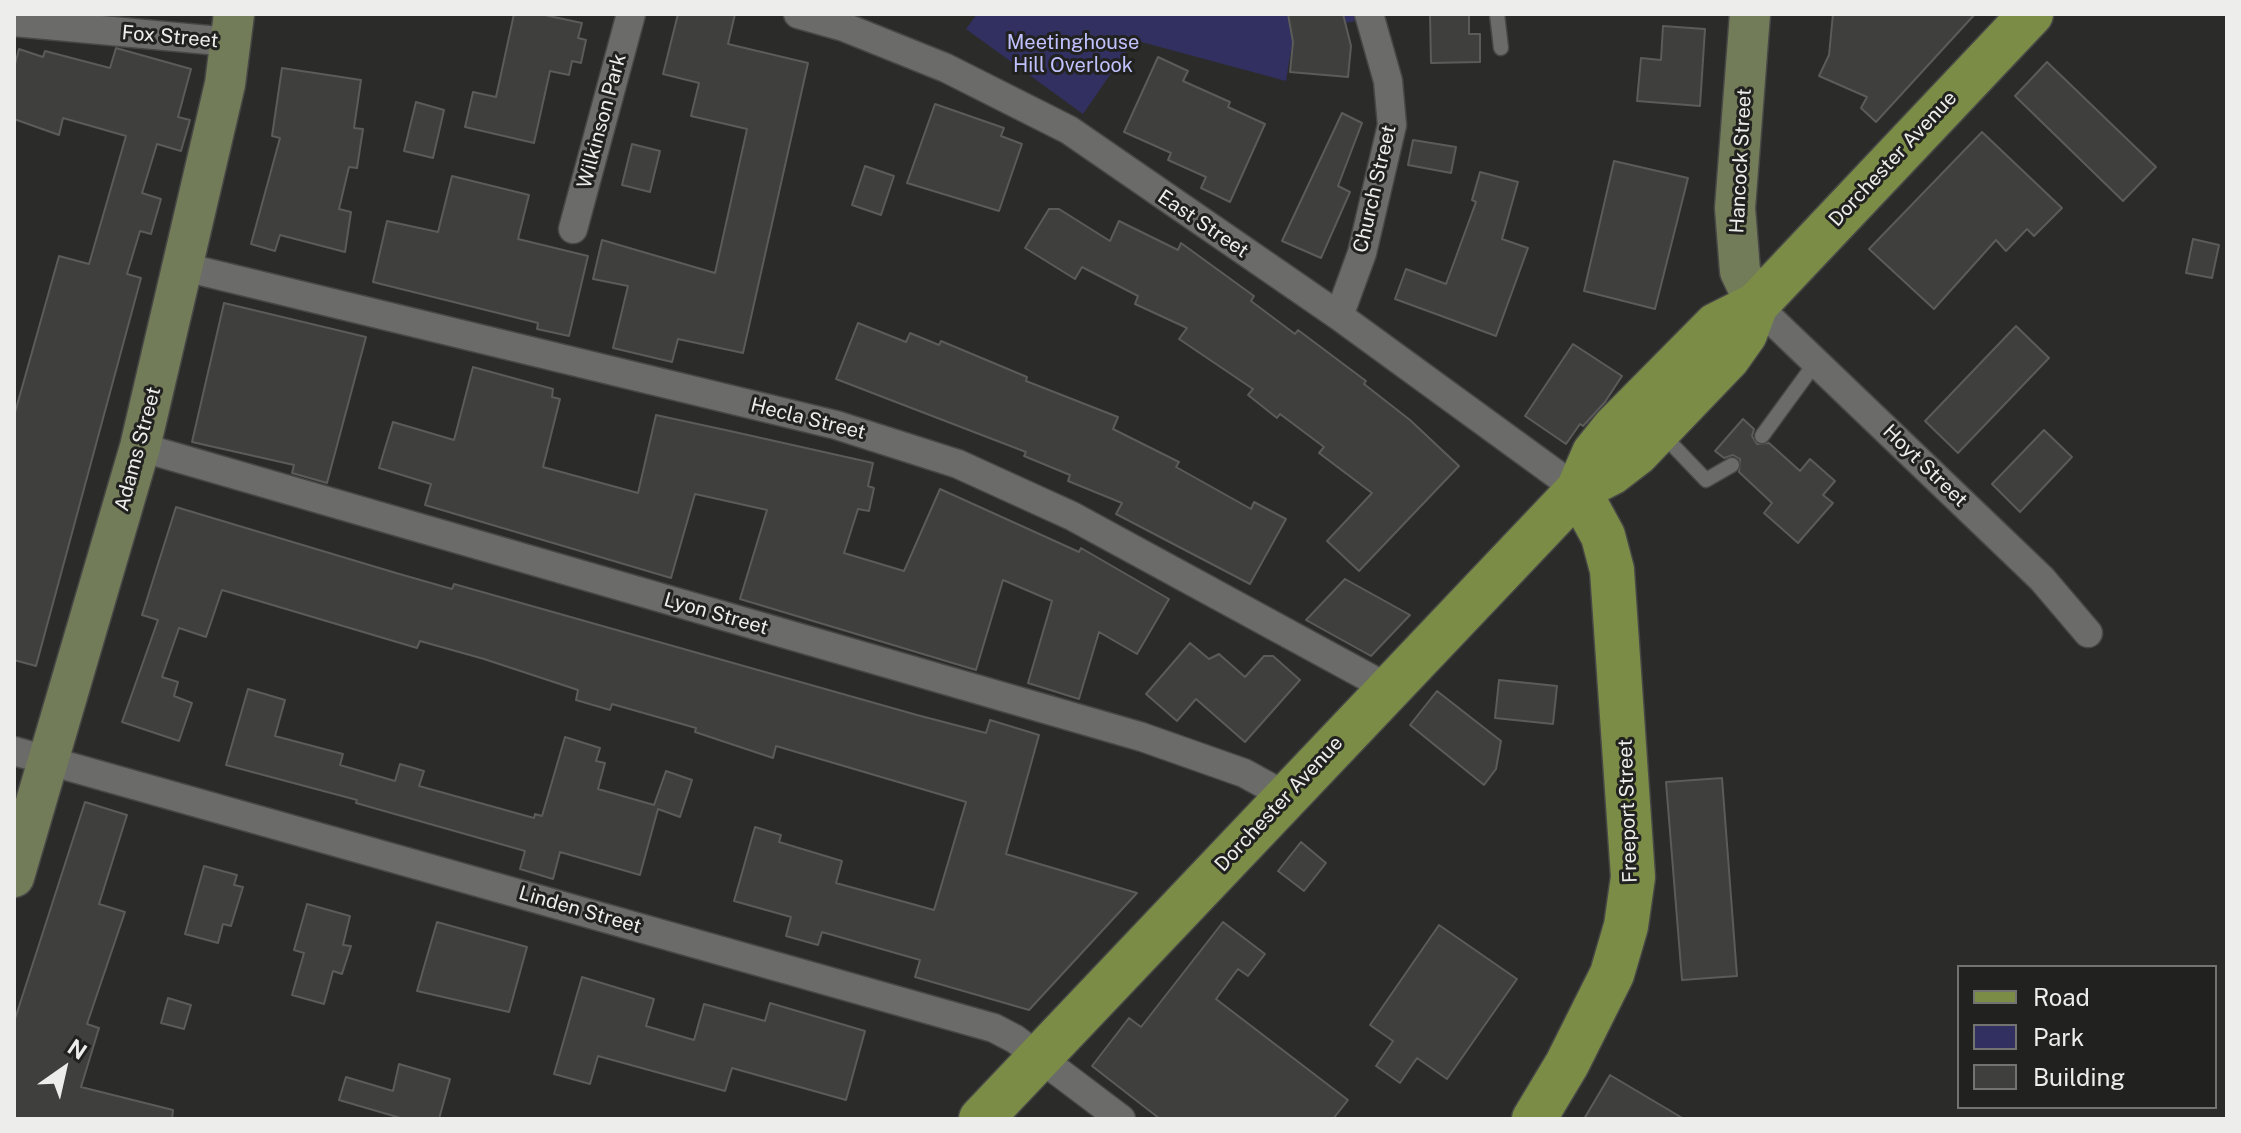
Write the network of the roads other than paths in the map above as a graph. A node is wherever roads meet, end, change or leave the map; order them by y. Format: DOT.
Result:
graph roads {
  1 [pos="631,14"];
  2 [pos="798,14"];
  3 [pos="1369,14"];
  4 [pos="1497,14"];
  5 [pos="1750,14"];
  6 [pos="2031,14"];
  7 [pos="14,22"];
  8 [pos="232,28"];
  9 [pos="1501,48"];
  10 [pos="573,229"];
  11 [pos="184,267"];
  12 [pos="1756,305"];
  13 [pos="1339,316"];
  14 [pos="1816,362"];
  15 [pos="1658,430"];
  16 [pos="1762,436"];
  17 [pos="140,447"];
  18 [pos="1732,465"];
  19 [pos="1578,490"];
  20 [pos="2088,633"];
  21 [pos="1388,688"];
  22 [pos="32,755"];
  23 [pos="1286,796"];
  24 [pos="14,877"];
  25 [pos="1039,1057"];
  26 [pos="981,1119"];
  27 [pos="1121,1119"];
  28 [pos="1534,1119"];
  1 -- 10 [label="street, Wilkinson Park"];
  2 -- 13 [label="street, East Street"];
  3 -- 13 [label="street, Church Street"];
  4 -- 9 [label="lane"];
  5 -- 12 [label="main road, Hancock Street"];
  6 -- 12 [label="main road, Dorchester Avenue"];
  7 -- 8 [label="street, Fox Street"];
  8 -- 11 [label="main road, Adams Street"];
  11 -- 17 [label="main road, Adams Street"];
  11 -- 21 [label="street, Hecla Street"];
  12 -- 14 [label="street, Hoyt Street"];
  12 -- 15 [label="main road, Dorchester Avenue"];
  12 -- 19 [label="main road, Dorchester Avenue"];
  13 -- 19 [label="street, East Street"];
  14 -- 16 [label="lane"];
  14 -- 20 [label="street, Hoyt Street"];
  15 -- 18 [label="lane"];
  15 -- 19 [label="main road, Dorchester Avenue"];
  17 -- 22 [label="main road, Adams Street"];
  17 -- 23 [label="street, Lyon Street"];
  19 -- 21 [label="main road, Dorchester Avenue"];
  19 -- 28 [label="main road, Freeport Street"];
  21 -- 23 [label="main road, Dorchester Avenue"];
  22 -- 24 [label="main road, Adams Street"];
  22 -- 25 [label="street, Linden Street"];
  23 -- 25 [label="main road, Dorchester Avenue"];
  25 -- 26 [label="main road, Dorchester Avenue"];
  25 -- 27 [label="street, Linden Street"];
}
